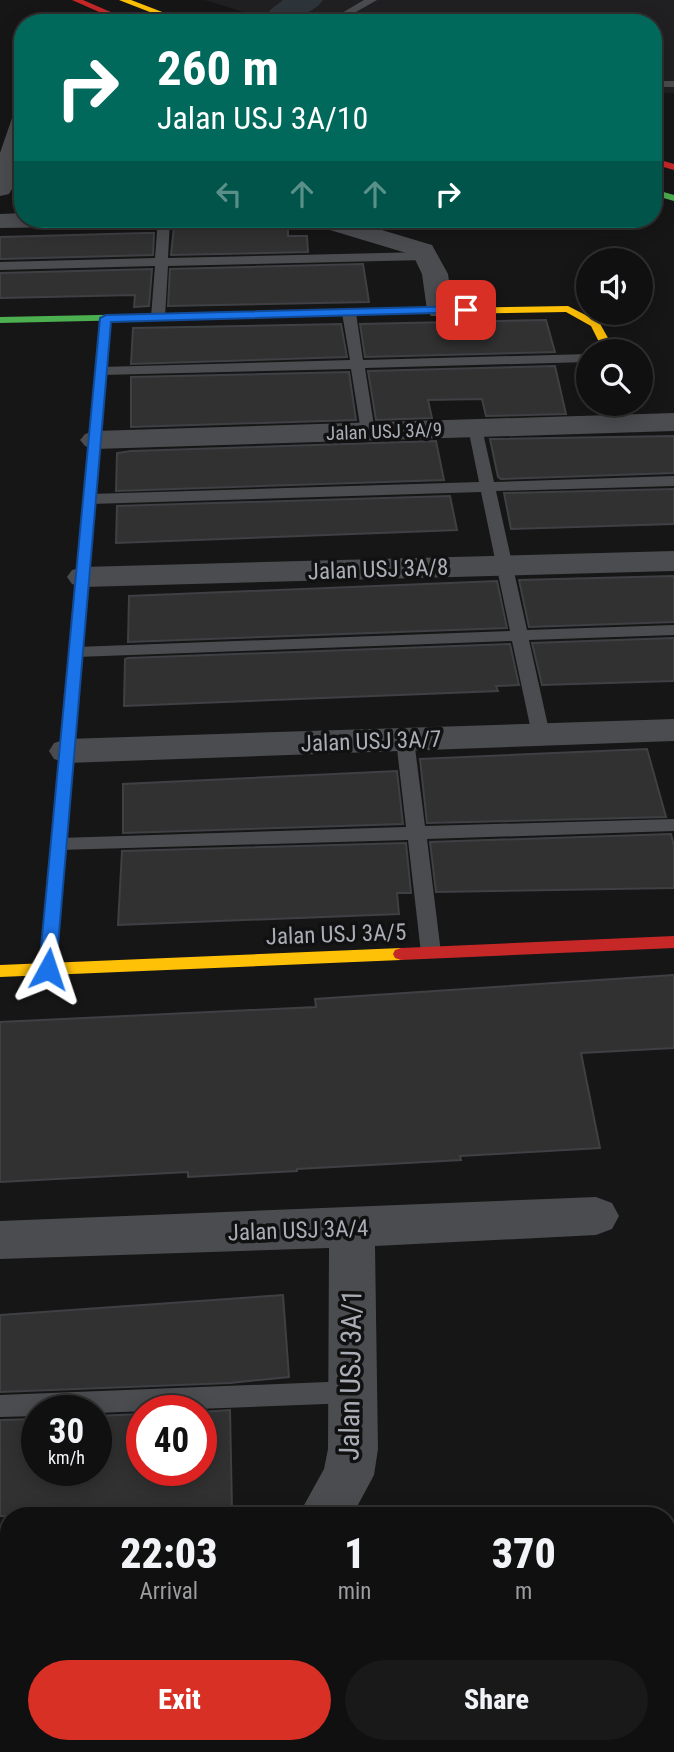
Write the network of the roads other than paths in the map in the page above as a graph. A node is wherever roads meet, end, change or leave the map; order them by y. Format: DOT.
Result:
graph roads {
  1 [pos="76,0"];
  2 [pos="124,0"];
  3 [pos="372,0"];
  4 [pos="110,14"];
  5 [pos="162,14"];
  6 [pos="346,14"];
  7 [pos="14,146"];
  8 [pos="0,189"];
  9 [pos="163,228"];
  10 [pos="355,228"];
  11 [pos="425,256"];
  12 [pos="161,263"];
  13 [pos="0,266"];
  14 [pos="440,310"];
  15 [pos="349,313"];
  16 [pos="158,317"];
  17 [pos="106,318"];
  18 [pos="0,320"];
  19 [pos="606,339"];
  20 [pos="576,358"];
  21 [pos="357,364"];
  22 [pos="101,370"];
  23 [pos="611,416"];
  24 [pos="642,416"];
  25 [pos="674,422"];
  26 [pos="475,429"];
  27 [pos="368,432"];
  28 [pos="94,440"];
  29 [pos="674,481"];
  30 [pos="488,486"];
  31 [pos="90,499"];
  32 [pos="674,561"];
  33 [pos="505,565"];
  34 [pos="83,577"];
  35 [pos="674,629"];
  36 [pos="520,635"];
  37 [pos="76,652"];
  38 [pos="674,730"];
  39 [pos="541,735"];
  40 [pos="405,740"];
  41 [pos="67,751"];
  42 [pos="674,825"];
  43 [pos="416,833"];
  44 [pos="59,844"];
  45 [pos="674,942"];
  46 [pos="431,953"];
  47 [pos="48,969"];
  48 [pos="0,971"];
  49 [pos="596,1216"];
  50 [pos="352,1228"];
  51 [pos="0,1240"];
  52 [pos="352,1392"];
  53 [pos="0,1406"];
  54 [pos="329,1507"];
  1 -- 4 [label="main road"];
  2 -- 5 [label="main road"];
  3 -- 6 [label="lane"];
  7 -- 8 [label="street"];
  9 -- 12 [label="lane"];
  10 -- 11 [label="street"];
  11 -- 12 [label="lane"];
  11 -- 14 [label="street"];
  12 -- 13 [label="lane"];
  12 -- 16 [label="lane"];
  14 -- 15 [label="main road"];
  14 -- 19 [label="main road"];
  15 -- 16 [label="main road"];
  15 -- 21 [label="lane"];
  16 -- 17 [label="main road"];
  17 -- 18 [label="main road"];
  17 -- 22 [label="main road"];
  20 -- 21 [label="lane"];
  21 -- 22 [label="lane"];
  21 -- 27 [label="lane"];
  22 -- 28 [label="main road"];
  23 -- 26 [label="street, Jalan USJ 3A/9"];
  24 -- 25 [label="street, Jalan USJ 3A/9"];
  26 -- 27 [label="street, Jalan USJ 3A/9"];
  26 -- 30 [label="lane"];
  27 -- 28 [label="street, Jalan USJ 3A/9"];
  28 -- 31 [label="main road"];
  29 -- 30 [label="lane"];
  30 -- 31 [label="lane"];
  30 -- 33 [label="lane"];
  31 -- 34 [label="main road"];
  32 -- 33 [label="street, Jalan USJ 3A/8"];
  33 -- 34 [label="street, Jalan USJ 3A/8"];
  33 -- 36 [label="lane"];
  34 -- 37 [label="main road"];
  35 -- 36 [label="lane"];
  36 -- 37 [label="lane"];
  36 -- 39 [label="lane"];
  37 -- 41 [label="main road"];
  38 -- 39 [label="street, Jalan USJ 3A/7"];
  39 -- 40 [label="street, Jalan USJ 3A/7"];
  40 -- 41 [label="street, Jalan USJ 3A/7"];
  40 -- 43 [label="lane"];
  41 -- 44 [label="main road"];
  42 -- 43 [label="lane"];
  43 -- 44 [label="lane"];
  43 -- 46 [label="lane"];
  44 -- 47 [label="main road"];
  45 -- 46 [label="main road, Jalan USJ 3A/5"];
  46 -- 47 [label="main road, Jalan USJ 3A/5"];
  47 -- 48 [label="main road, Jalan USJ 3A/5"];
  49 -- 50 [label="street, Jalan USJ 3A/4"];
  50 -- 51 [label="street, Jalan USJ 3A/4"];
  50 -- 52 [label="street, Jalan USJ 3A/1"];
  52 -- 53 [label="lane"];
  52 -- 54 [label="street, Jalan USJ 3A/1"];
}
